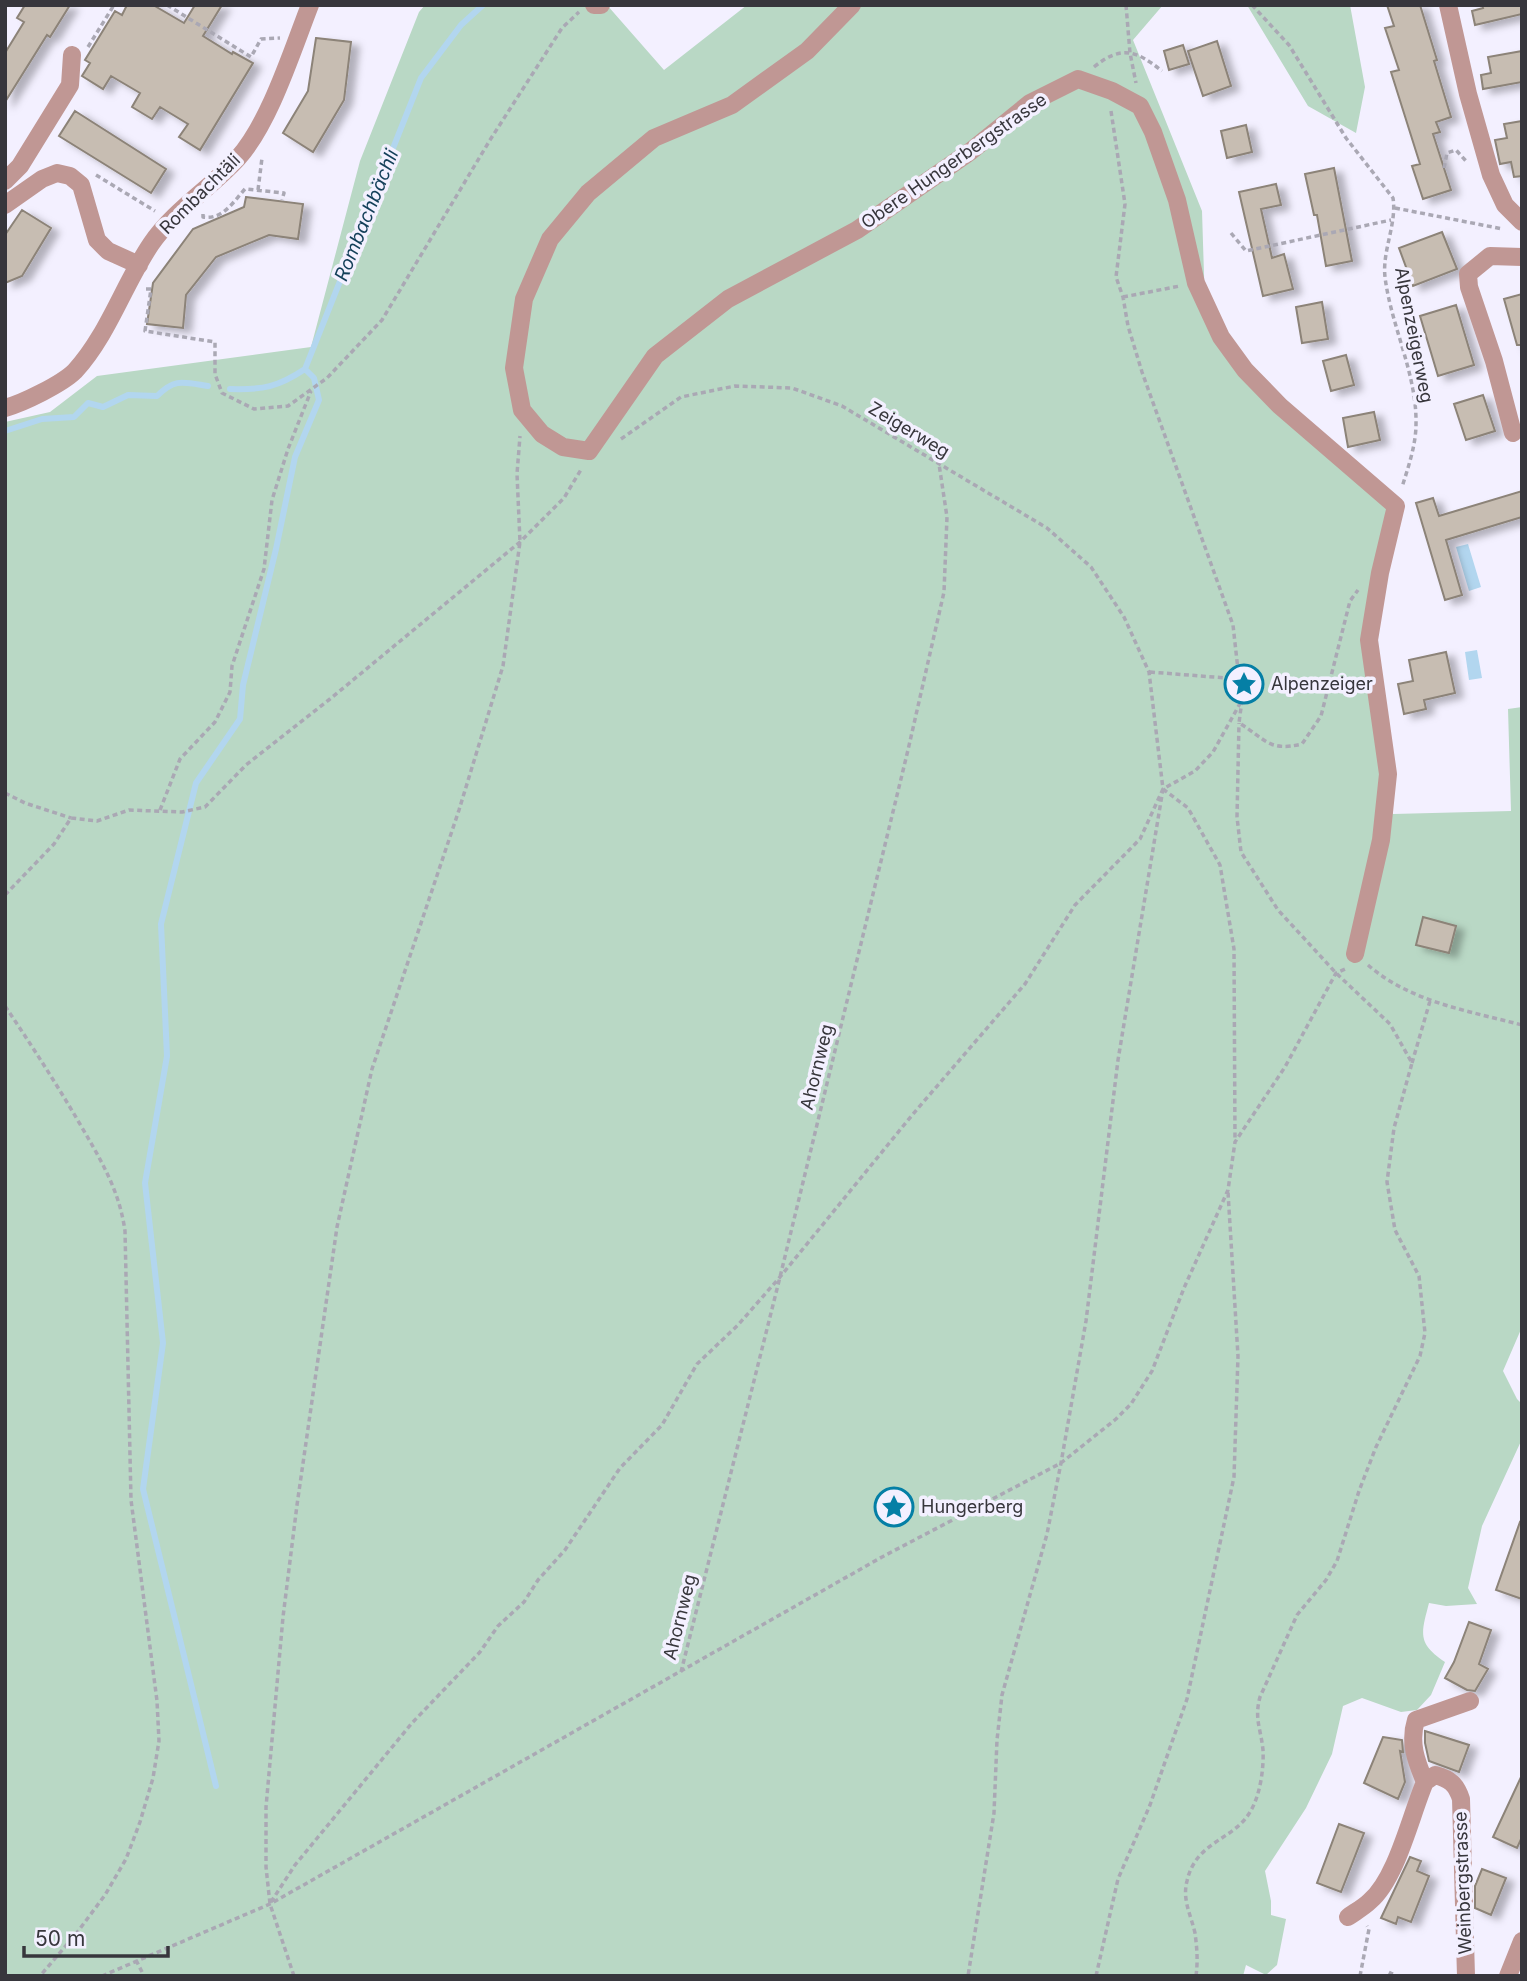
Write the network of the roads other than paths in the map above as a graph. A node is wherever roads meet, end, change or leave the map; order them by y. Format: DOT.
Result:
graph roads {
  1 [pos="310,5"];
  2 [pos="594,5"];
  3 [pos="601,5"];
  4 [pos="852,5"];
  5 [pos="1448,5"];
  6 [pos="72,55"];
  7 [pos="5,181"];
  8 [pos="5,205"];
  9 [pos="1522,222"];
  10 [pos="1522,257"];
  11 [pos="139,265"];
  12 [pos="5,408"];
  13 [pos="1513,433"];
  14 [pos="1355,954"];
  15 [pos="1470,1700"];
  16 [pos="1424,1782"];
  17 [pos="1354,1913"];
  18 [pos="1522,1941"];
  19 [pos="1466,1976"];
  20 [pos="1508,1976"];
  1 -- 11 [label="street, Rombachtäli"];
  2 -- 3 [label="street"];
  4 -- 14 [label="street, Obere Hungerbergstrasse"];
  5 -- 9 [label="street"];
  6 -- 7 [label="street"];
  8 -- 11 [label="street"];
  10 -- 13 [label="street"];
  11 -- 12 [label="street, Rombachtäli"];
  15 -- 16 [label="street"];
  16 -- 17 [label="street"];
  16 -- 19 [label="street, Weinbergstrasse"];
  18 -- 20 [label="street"];
}
